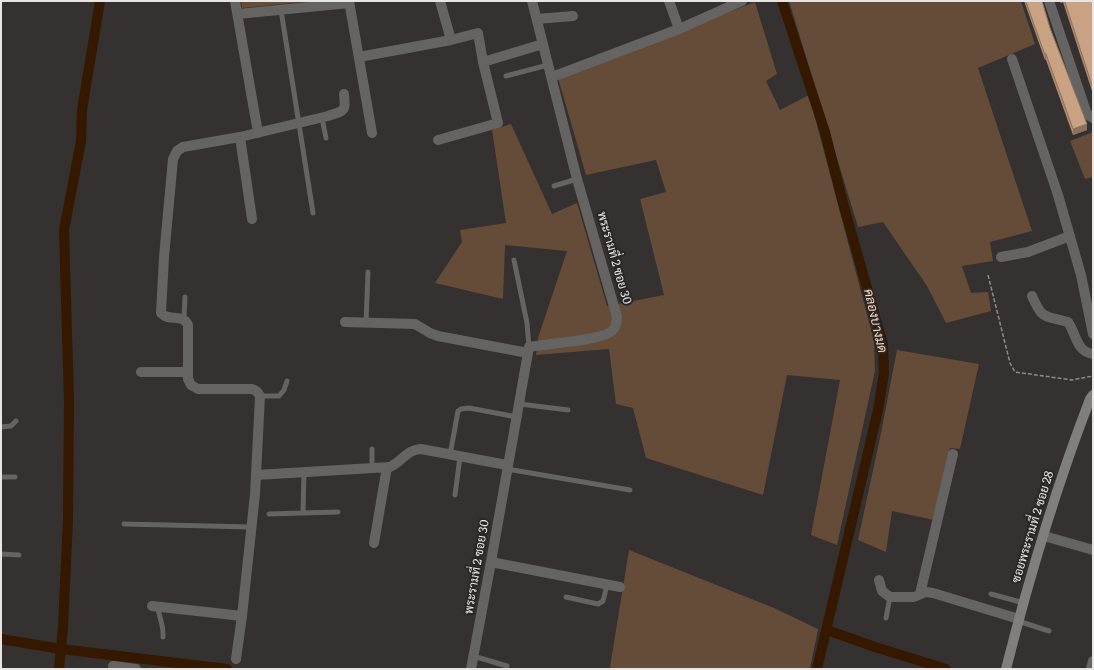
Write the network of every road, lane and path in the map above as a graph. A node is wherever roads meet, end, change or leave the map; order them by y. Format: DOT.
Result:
graph roads {
  1 [pos="236,1"];
  2 [pos="440,1"];
  3 [pos="532,1"];
  4 [pos="669,1"];
  5 [pos="742,1"];
  6 [pos="1049,1"];
  7 [pos="349,2"];
  8 [pos="281,10"];
  9 [pos="238,14"];
  10 [pos="573,16"];
  11 [pos="537,19"];
  12 [pos="679,29"];
  13 [pos="451,40"];
  14 [pos="543,44"];
  15 [pos="359,57"];
  16 [pos="1012,59"];
  17 [pos="483,62"];
  18 [pos="548,65"];
  19 [pos="506,76"];
  20 [pos="552,77"];
  21 [pos="344,94"];
  22 [pos="322,118"];
  23 [pos="1093,118"];
  24 [pos="299,123"];
  25 [pos="258,133"];
  26 [pos="372,133"];
  27 [pos="240,137"];
  28 [pos="326,138"];
  29 [pos="438,140"];
  30 [pos="578,179"];
  31 [pos="554,186"];
  32 [pos="313,213"];
  33 [pos="252,219"];
  34 [pos="1070,236"];
  35 [pos="1001,257"];
  36 [pos="514,260"];
  37 [pos="368,272"];
  38 [pos="988,275"];
  39 [pos="1032,296"];
  40 [pos="185,297"];
  41 [pos="184,319"];
  42 [pos="345,322"];
  43 [pos="366,323"];
  44 [pos="1093,334"];
  45 [pos="529,350"];
  46 [pos="1093,354"];
  47 [pos="141,372"];
  48 [pos="188,372"];
  49 [pos="1093,376"];
  50 [pos="286,381"];
  51 [pos="1093,395"];
  52 [pos="260,396"];
  53 [pos="520,404"];
  54 [pos="568,410"];
  55 [pos="517,417"];
  56 [pos="16,421"];
  57 [pos="1,427"];
  58 [pos="372,449"];
  59 [pos="954,454"];
  60 [pos="455,456"];
  61 [pos="387,467"];
  62 [pos="507,467"];
  63 [pos="372,468"];
  64 [pos="304,472"];
  65 [pos="256,475"];
  66 [pos="1,476"];
  67 [pos="15,477"];
  68 [pos="630,490"];
  69 [pos="455,495"];
  70 [pos="338,512"];
  71 [pos="303,513"];
  72 [pos="269,514"];
  73 [pos="124,524"];
  74 [pos="251,527"];
  75 [pos="1044,536"];
  76 [pos="374,543"];
  77 [pos="1093,550"];
  78 [pos="1,554"];
  79 [pos="19,555"];
  80 [pos="492,562"];
  81 [pos="879,580"];
  82 [pos="607,585"];
  83 [pos="620,587"];
  84 [pos="920,594"];
  85 [pos="991,594"];
  86 [pos="890,596"];
  87 [pos="566,597"];
  88 [pos="1024,603"];
  89 [pos="155,607"];
  90 [pos="242,616"];
  91 [pos="886,618"];
  92 [pos="1018,620"];
  93 [pos="1049,631"];
  94 [pos="163,637"];
  95 [pos="474,656"];
  96 [pos="236,659"];
  97 [pos="1093,661"];
  98 [pos="112,666"];
  99 [pos="507,666"];
  100 [pos="136,669"];
  101 [pos="471,669"];
  102 [pos="1006,669"];
  103 [pos="1091,669"];
  1 -- 9 [label="street"];
  2 -- 13 [label="street"];
  3 -- 11 [label="street, พระรามที่ 2 ซอย 30"];
  4 -- 12 [label="street"];
  5 -- 12 [label="street"];
  6 -- 23 [label="street"];
  7 -- 8 [label="street"];
  7 -- 15 [label="street"];
  8 -- 9 [label="street"];
  8 -- 24 [label="lane"];
  9 -- 25 [label="street"];
  10 -- 11 [label="street"];
  11 -- 14 [label="street, พระรามที่ 2 ซอย 30"];
  12 -- 20 [label="street"];
  13 -- 15 [label="street"];
  13 -- 17 [label="street"];
  14 -- 17 [label="street"];
  14 -- 18 [label="street, พระรามที่ 2 ซอย 30"];
  15 -- 26 [label="street"];
  16 -- 34 [label="street"];
  17 -- 29 [label="street"];
  18 -- 19 [label="lane"];
  18 -- 20 [label="street, พระรามที่ 2 ซอย 30"];
  20 -- 30 [label="street, พระรามที่ 2 ซอย 30"];
  21 -- 22 [label="street"];
  22 -- 24 [label="street"];
  22 -- 28 [label="lane"];
  24 -- 25 [label="street"];
  24 -- 32 [label="lane"];
  25 -- 27 [label="street"];
  27 -- 33 [label="street"];
  27 -- 41 [label="street"];
  30 -- 31 [label="lane"];
  30 -- 45 [label="street, พระรามที่ 2 ซอย 30"];
  34 -- 35 [label="street"];
  34 -- 44 [label="street"];
  36 -- 45 [label="lane"];
  37 -- 43 [label="lane"];
  38 -- 49 [label="path"];
  39 -- 46 [label="street"];
  40 -- 41 [label="lane"];
  41 -- 48 [label="street"];
  42 -- 43 [label="street"];
  43 -- 45 [label="street"];
  45 -- 53 [label="street, พระรามที่ 2 ซอย 30"];
  47 -- 48 [label="street"];
  48 -- 52 [label="street"];
  50 -- 52 [label="lane"];
  51 -- 75 [label="street, ซอยพระรามที่ 2 ซอย 28"];
  52 -- 65 [label="street"];
  53 -- 54 [label="lane"];
  53 -- 55 [label="street, พระรามที่ 2 ซอย 30"];
  55 -- 60 [label="lane"];
  55 -- 62 [label="street, พระรามที่ 2 ซอย 30"];
  56 -- 57 [label="lane"];
  58 -- 63 [label="lane"];
  59 -- 84 [label="street"];
  60 -- 61 [label="street"];
  60 -- 62 [label="street"];
  60 -- 69 [label="lane"];
  61 -- 63 [label="street"];
  61 -- 76 [label="street"];
  62 -- 68 [label="lane"];
  62 -- 80 [label="street, พระรามที่ 2 ซอย 30"];
  63 -- 64 [label="street"];
  64 -- 65 [label="street"];
  64 -- 71 [label="lane"];
  65 -- 74 [label="street"];
  66 -- 67 [label="lane"];
  70 -- 71 [label="lane"];
  71 -- 72 [label="lane"];
  73 -- 74 [label="lane"];
  74 -- 90 [label="street"];
  75 -- 77 [label="street"];
  75 -- 88 [label="street, ซอยพระรามที่ 2 ซอย 28"];
  78 -- 79 [label="lane"];
  80 -- 82 [label="street"];
  80 -- 95 [label="street, พระรามที่ 2 ซอย 30"];
  81 -- 86 [label="street"];
  82 -- 83 [label="street"];
  82 -- 87 [label="lane"];
  84 -- 86 [label="street"];
  84 -- 92 [label="street"];
  85 -- 88 [label="lane"];
  86 -- 91 [label="lane"];
  88 -- 92 [label="street, ซอยพระรามที่ 2 ซอย 28"];
  89 -- 90 [label="street"];
  89 -- 94 [label="lane"];
  90 -- 96 [label="street"];
  92 -- 93 [label="lane"];
  92 -- 102 [label="street, ซอยพระรามที่ 2 ซอย 28"];
  95 -- 99 [label="lane"];
  95 -- 101 [label="street, พระรามที่ 2 ซอย 30"];
  97 -- 103 [label="street"];
  98 -- 100 [label="street"];
}
